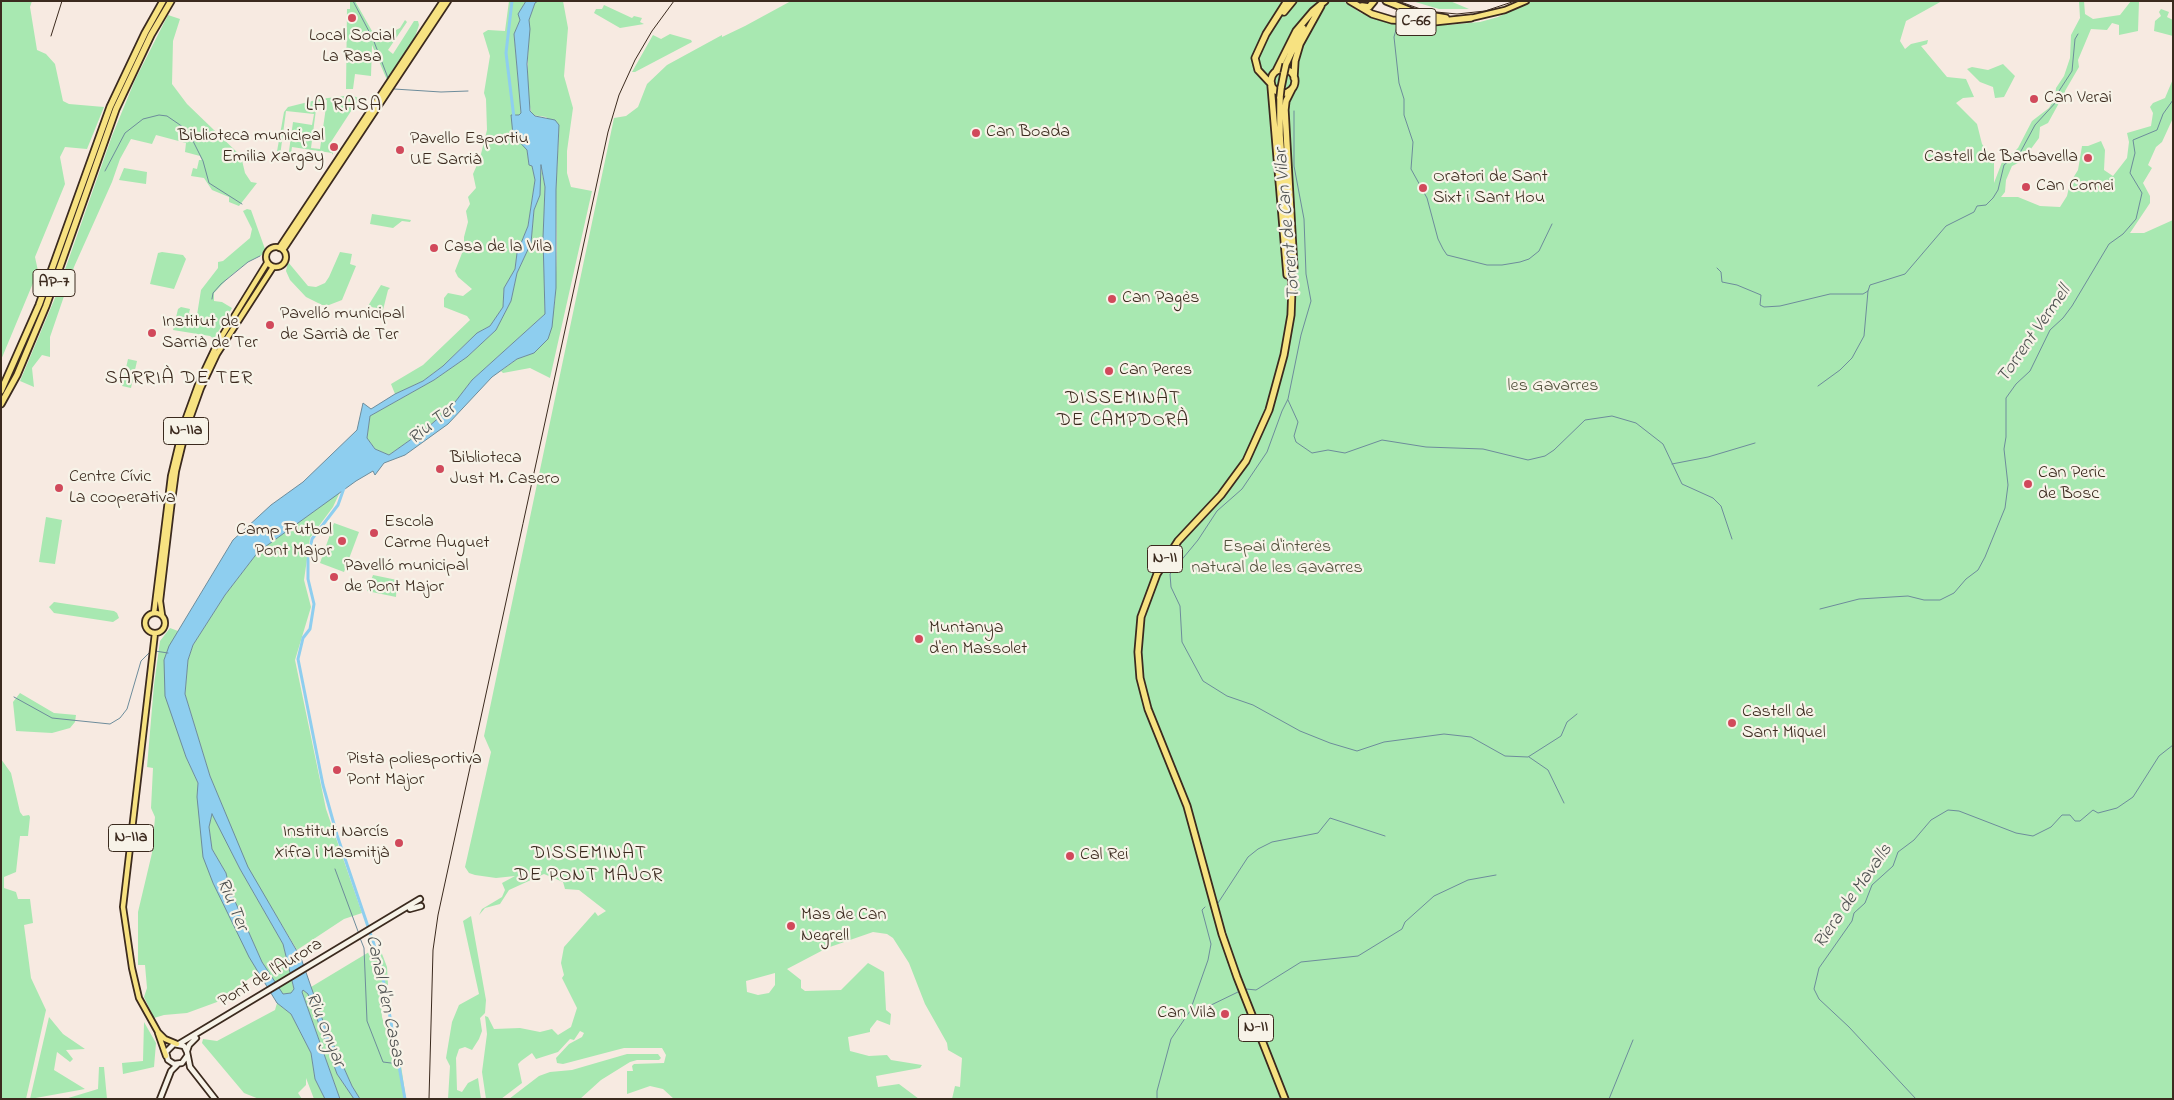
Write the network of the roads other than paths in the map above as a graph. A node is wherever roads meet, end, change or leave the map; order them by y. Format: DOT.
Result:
graph roads {
  1 [pos="163,1"];
  2 [pos="171,1"];
  3 [pos="443,1"];
  4 [pos="448,1"];
  5 [pos="1285,1"];
  6 [pos="1293,1"];
  7 [pos="1348,1"];
  8 [pos="1354,1"];
  9 [pos="1374,1"];
  10 [pos="1386,1"];
  11 [pos="1526,1"];
  12 [pos="1324,2"];
  13 [pos="1471,18"];
  14 [pos="1268,30"];
  15 [pos="133,65"];
  16 [pos="1258,70"];
  17 [pos="1275,71"];
  18 [pos="1294,78"];
  19 [pos="1271,85"];
  20 [pos="1292,89"];
  21 [pos="95,157"];
  22 [pos="281,249"];
  23 [pos="267,263"];
  24 [pos="273,267"];
  25 [pos="1292,288"];
  26 [pos="1289,326"];
  27 [pos="1,391"];
  28 [pos="1,404"];
  29 [pos="154,613"];
  30 [pos="162,615"];
  31 [pos="155,633"];
  32 [pos="420,899"];
  33 [pos="413,906"];
  34 [pos="421,906"];
  35 [pos="158,1032"];
  36 [pos="200,1034"];
  37 [pos="178,1044"];
  38 [pos="187,1054"];
  39 [pos="167,1058"];
  40 [pos="179,1064"];
  41 [pos="193,1072"];
  42 [pos="168,1077"];
  43 [pos="160,1099"];
  44 [pos="215,1099"];
  45 [pos="1285,1099"];
  1 -- 15 [label="highway, AP-7"];
  2 -- 15 [label="highway, AP-7"];
  3 -- 22 [label="main road, N-IIa"];
  4 -- 22 [label="main road, N-IIa"];
  5 -- 14 [label="highway"];
  6 -- 14 [label="highway"];
  7 -- 13 [label="highway, C-66"];
  8 -- 9 [label="highway"];
  10 -- 13 [label="highway"];
  11 -- 13 [label="main road, C-66"];
  12 -- 17 [label="highway"];
  12 -- 18 [label="highway"];
  12 -- 25 [label="highway, N-II, bridge"];
  14 -- 16 [label="highway"];
  15 -- 21 [label="highway, AP-7"];
  16 -- 17 [label="highway"];
  16 -- 19 [label="highway"];
  17 -- 18 [label="highway"];
  17 -- 19 [label="highway"];
  18 -- 20 [label="highway"];
  19 -- 20 [label="highway"];
  19 -- 26 [label="highway"];
  20 -- 25 [label="highway"];
  21 -- 27 [label="highway, AP-7"];
  21 -- 28 [label="highway, AP-7"];
  22 -- 23 [label="main road, N-IIa"];
  22 -- 24 [label="main road, N-IIa"];
  23 -- 24 [label="main road"];
  23 -- 29 [label="main road, N-IIa"];
  24 -- 30 [label="main road, N-IIa"];
  25 -- 26 [label="highway, N-II"];
  26 -- 45 [label="highway, N-II"];
  29 -- 30 [label="main road"];
  29 -- 31 [label="main road, N-IIa"];
  30 -- 31 [label="main road, N-IIa"];
  31 -- 35 [label="main road, N-IIa"];
  32 -- 33 [label="main road, Pont de l'Aurora"];
  33 -- 34 [label="main road"];
  33 -- 36 [label="main road, Pont de l'Aurora"];
  35 -- 37 [label="main road, N-IIa"];
  35 -- 39 [label="main road, N-IIa"];
  36 -- 37 [label="main road, Pont de l'Aurora"];
  36 -- 38 [label="main road, Pont de l'Aurora"];
  37 -- 38 [label="main road, N-IIa"];
  37 -- 39 [label="main road, Pont de l'Aurora"];
  38 -- 40 [label="main road, Pont de l'Aurora"];
  38 -- 41 [label="main road, N-IIa"];
  39 -- 40 [label="main road, N-IIa"];
  39 -- 42 [label="main road"];
  40 -- 41 [label="main road, N-IIa"];
  40 -- 42 [label="main road, Pont de l'Aurora"];
  41 -- 44 [label="main road, N-IIa"];
  42 -- 43 [label="main road"];
}
